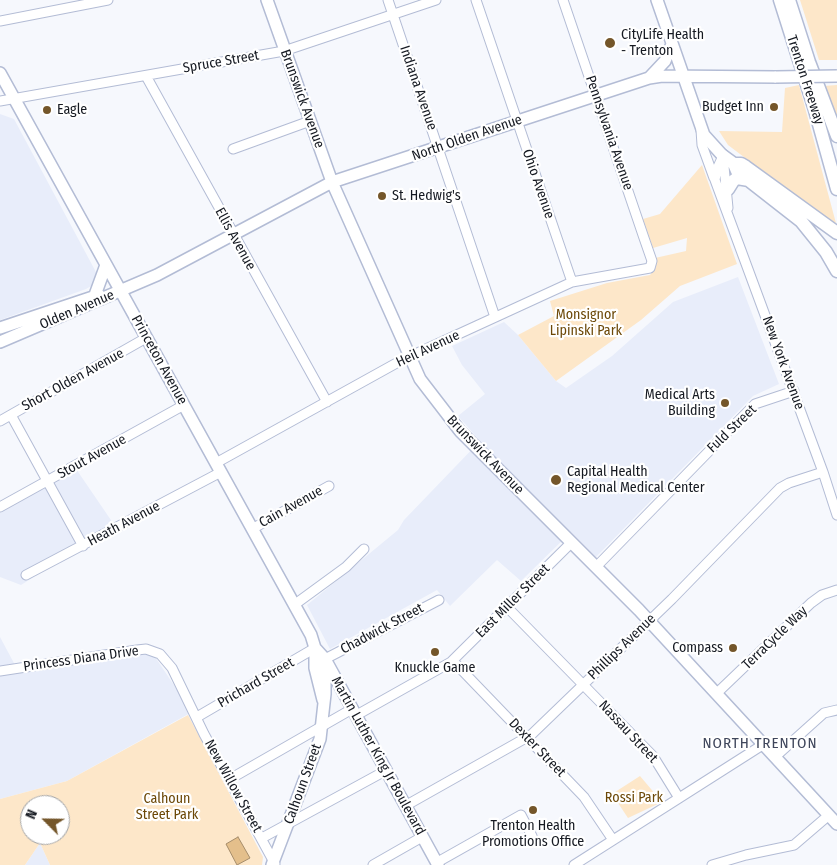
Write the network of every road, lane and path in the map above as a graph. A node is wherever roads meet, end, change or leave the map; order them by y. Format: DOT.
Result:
graph roads {
  1 [pos="108,0"];
  2 [pos="267,0"];
  3 [pos="388,0"];
  4 [pos="436,0"];
  5 [pos="476,0"];
  6 [pos="564,0"];
  7 [pos="658,0"];
  8 [pos="780,0"];
  9 [pos="789,0"];
  10 [pos="393,15"];
  11 [pos="0,21"];
  12 [pos="672,44"];
  13 [pos="284,51"];
  14 [pos="0,74"];
  15 [pos="146,76"];
  16 [pos="837,76"];
  17 [pos="686,77"];
  18 [pos="649,78"];
  19 [pos="596,95"];
  20 [pos="14,99"];
  21 [pos="0,101"];
  22 [pos="310,121"];
  23 [pos="517,121"];
  24 [pos="701,128"];
  25 [pos="837,136"];
  26 [pos="438,148"];
  27 [pos="233,149"];
  28 [pos="724,156"];
  29 [pos="734,164"];
  30 [pos="715,180"];
  31 [pos="750,180"];
  32 [pos="332,182"];
  33 [pos="728,189"];
  34 [pos="837,189"];
  35 [pos="728,211"];
  36 [pos="233,234"];
  37 [pos="837,234"];
  38 [pos="106,265"];
  39 [pos="651,266"];
  40 [pos="837,271"];
  41 [pos="572,282"];
  42 [pos="120,291"];
  43 [pos="95,295"];
  44 [pos="495,317"];
  45 [pos="0,328"];
  46 [pos="146,338"];
  47 [pos="0,342"];
  48 [pos="410,357"];
  49 [pos="794,391"];
  50 [pos="326,402"];
  51 [pos="184,405"];
  52 [pos="11,415"];
  53 [pos="0,421"];
  54 [pos="218,468"];
  55 [pos="823,472"];
  56 [pos="47,481"];
  57 [pos="329,486"];
  58 [pos="0,507"];
  59 [pos="837,515"];
  60 [pos="252,529"];
  61 [pos="571,543"];
  62 [pos="83,546"];
  63 [pos="364,550"];
  64 [pos="596,567"];
  65 [pos="26,575"];
  66 [pos="837,590"];
  67 [pos="439,600"];
  68 [pos="294,605"];
  69 [pos="507,607"];
  70 [pos="649,621"];
  71 [pos="315,648"];
  72 [pos="325,659"];
  73 [pos="454,660"];
  74 [pos="0,671"];
  75 [pos="583,684"];
  76 [pos="717,693"];
  77 [pos="323,700"];
  78 [pos="192,707"];
  79 [pos="837,710"];
  80 [pos="353,713"];
  81 [pos="197,718"];
  82 [pos="322,728"];
  83 [pos="528,738"];
  84 [pos="764,744"];
  85 [pos="775,757"];
  86 [pos="385,771"];
  87 [pos="230,779"];
  88 [pos="680,798"];
  89 [pos="405,806"];
  90 [pos="833,820"];
  91 [pos="289,824"];
  92 [pos="532,836"];
  93 [pos="262,838"];
  94 [pos="422,838"];
  95 [pos="613,840"];
  96 [pos="274,864"];
  97 [pos="437,864"];
  98 [pos="373,865"];
  99 [pos="574,865"];
  100 [pos="712,865"];
  1 -- 11 [label="street"];
  2 -- 13 [label="main road, Brunswick Avenue"];
  3 -- 10 [label="street, Indiana Avenue"];
  4 -- 10 [label="street, Spruce Street"];
  5 -- 23 [label="street, Ohio Avenue"];
  6 -- 19 [label="street, Pennsylvania Avenue"];
  7 -- 12 [label="main road"];
  8 -- 34 [label="highway, Trenton Freeway"];
  9 -- 25 [label="highway, Trenton Freeway"];
  10 -- 13 [label="street, Spruce Street"];
  10 -- 26 [label="street, Indiana Avenue"];
  12 -- 17 [label="main road"];
  12 -- 18 [label="main road"];
  13 -- 15 [label="street, Spruce Street"];
  13 -- 22 [label="main road, Brunswick Avenue"];
  14 -- 20 [label="main road, Princeton Avenue"];
  15 -- 20 [label="street, Spruce Street"];
  15 -- 36 [label="street, Ellis Avenue"];
  16 -- 17 [label="main road, North Olden Avenue, bridge"];
  17 -- 18 [label="main road, North Olden Avenue"];
  17 -- 24 [label="main road"];
  18 -- 19 [label="main road, North Olden Avenue"];
  19 -- 23 [label="main road, North Olden Avenue"];
  19 -- 39 [label="street, Pennsylvania Avenue"];
  20 -- 21 [label="street, Spruce Street"];
  20 -- 38 [label="main road, Princeton Avenue"];
  22 -- 27 [label="street"];
  22 -- 32 [label="main road, Brunswick Avenue"];
  23 -- 26 [label="main road, North Olden Avenue"];
  23 -- 41 [label="street, Ohio Avenue"];
  24 -- 28 [label="main road"];
  24 -- 30 [label="street, New York Avenue"];
  26 -- 32 [label="main road, North Olden Avenue"];
  26 -- 44 [label="street, Indiana Avenue"];
  28 -- 29 [label="highway"];
  28 -- 30 [label="street"];
  28 -- 33 [label="street, New York Avenue"];
  29 -- 31 [label="highway"];
  29 -- 37 [label="highway"];
  30 -- 35 [label="street, New York Avenue"];
  31 -- 33 [label="highway"];
  31 -- 40 [label="highway"];
  32 -- 36 [label="main road, North Olden Avenue"];
  32 -- 48 [label="main road, Brunswick Avenue"];
  33 -- 35 [label="street, New York Avenue"];
  35 -- 49 [label="street, New York Avenue"];
  36 -- 42 [label="main road, North Olden Avenue"];
  36 -- 50 [label="street, Ellis Avenue"];
  38 -- 42 [label="main road, Princeton Avenue"];
  38 -- 43 [label="main road"];
  39 -- 41 [label="street, Heil Avenue"];
  41 -- 44 [label="street, Heil Avenue"];
  42 -- 43 [label="main road, Olden Avenue"];
  42 -- 46 [label="main road, Princeton Avenue"];
  42 -- 47 [label="main road, Olden Avenue"];
  43 -- 45 [label="main road, Olden Avenue"];
  44 -- 48 [label="street, Heil Avenue"];
  46 -- 51 [label="main road, Princeton Avenue"];
  46 -- 52 [label="street, Short Olden Avenue"];
  48 -- 50 [label="street, Heil Avenue"];
  48 -- 61 [label="main road, Brunswick Avenue"];
  49 -- 55 [label="street, New York Avenue"];
  49 -- 64 [label="street, Fuld Street"];
  50 -- 54 [label="street, Heil Avenue"];
  51 -- 54 [label="main road, Princeton Avenue"];
  51 -- 56 [label="street, Stout Avenue"];
  52 -- 53 [label="street, Short Olden Avenue"];
  52 -- 56 [label="street"];
  54 -- 60 [label="main road, Princeton Avenue"];
  54 -- 62 [label="street, Heath Avenue"];
  55 -- 59 [label="street, New York Avenue"];
  55 -- 70 [label="street, Phillips Avenue"];
  56 -- 58 [label="street, Stout Avenue"];
  56 -- 62 [label="street"];
  57 -- 60 [label="street, Cain Avenue"];
  60 -- 68 [label="main road, Princeton Avenue"];
  61 -- 64 [label="main road, Brunswick Avenue"];
  61 -- 69 [label="street, East Miller Street"];
  62 -- 65 [label="street, Heath Avenue"];
  63 -- 68 [label="street"];
  64 -- 70 [label="main road, Brunswick Avenue"];
  66 -- 76 [label="street, TerraCycle Way"];
  67 -- 72 [label="street, Chadwick Street"];
  68 -- 71 [label="main road, Princeton Avenue"];
  69 -- 73 [label="street, East Miller Street"];
  69 -- 75 [label="street, Nassau Street"];
  70 -- 75 [label="street, Phillips Avenue"];
  70 -- 76 [label="main road, Brunswick Avenue"];
  71 -- 72 [label="main road, Martin Luther King Jr Boulevard"];
  71 -- 77 [label="main road, Calhoun Street"];
  71 -- 81 [label="street, Prichard Street"];
  72 -- 77 [label="main road, Calhoun Street"];
  72 -- 80 [label="main road, Martin Luther King Jr Boulevard"];
  73 -- 80 [label="street, East Miller Street"];
  73 -- 83 [label="street, Dexter Street"];
  74 -- 78 [label="street, Princess Diana Drive"];
  75 -- 83 [label="street, Phillips Avenue"];
  75 -- 88 [label="street, Nassau Street"];
  76 -- 84 [label="main road, Brunswick Avenue"];
  77 -- 82 [label="main road, Calhoun Street"];
  78 -- 81 [label="street, New Willow Street"];
  79 -- 85 [label="street"];
  80 -- 82 [label="street, East Miller Street"];
  80 -- 86 [label="main road, Martin Luther King Jr Boulevard"];
  81 -- 87 [label="street, New Willow Street"];
  82 -- 87 [label="street, East Miller Street"];
  82 -- 91 [label="main road, Calhoun Street"];
  83 -- 89 [label="street, Phillips Avenue"];
  83 -- 95 [label="street, Dexter Street"];
  84 -- 85 [label="main road, Brunswick Avenue"];
  84 -- 88 [label="street"];
  85 -- 90 [label="main road, Brunswick Avenue"];
  86 -- 89 [label="main road, Martin Luther King Jr Boulevard"];
  86 -- 91 [label="street"];
  87 -- 93 [label="street, New Willow Street"];
  88 -- 95 [label="street"];
  89 -- 94 [label="main road, Martin Luther King Jr Boulevard"];
  90 -- 100 [label="street"];
  91 -- 93 [label="street"];
  91 -- 96 [label="main road, Calhoun Street"];
  92 -- 97 [label="street"];
  93 -- 96 [label="street, New Willow Street"];
  94 -- 97 [label="main road, Martin Luther King Jr Boulevard"];
  94 -- 98 [label="street"];
  95 -- 99 [label="street"];
}
